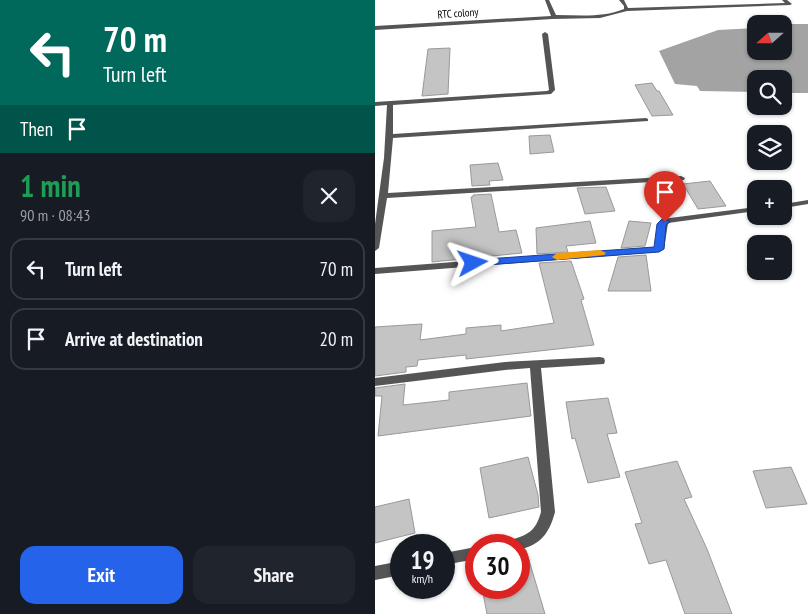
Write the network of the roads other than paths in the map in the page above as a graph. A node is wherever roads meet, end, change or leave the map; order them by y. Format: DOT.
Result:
graph roads {
  1 [pos="547,0"];
  2 [pos="621,0"];
  3 [pos="783,0"];
  4 [pos="627,10"];
  5 [pos="552,17"];
  6 [pos="375,28"];
  7 [pos="545,34"];
  8 [pos="375,104"];
  9 [pos="390,104"];
  10 [pos="647,120"];
  11 [pos="390,136"];
  12 [pos="681,178"];
  13 [pos="385,196"];
  14 [pos="808,202"];
  15 [pos="792,205"];
  16 [pos="747,210"];
  17 [pos="375,248"];
  18 [pos="375,271"];
  19 [pos="600,361"];
  20 [pos="535,365"];
  21 [pos="375,382"];
  22 [pos="530,540"];
  23 [pos="390,570"];
  24 [pos="375,573"];
  1 -- 5 [label="street"];
  2 -- 4 [label="street"];
  3 -- 4 [label="street, RTC colony"];
  4 -- 5 [label="street, RTC colony"];
  5 -- 6 [label="street, RTC colony"];
  7 -- 9 [label="street"];
  8 -- 9 [label="street"];
  9 -- 11 [label="street"];
  10 -- 11 [label="street"];
  11 -- 13 [label="street"];
  12 -- 13 [label="street"];
  13 -- 17 [label="street"];
  14 -- 15 [label="street"];
  16 -- 18 [label="street"];
  19 -- 20 [label="street"];
  20 -- 21 [label="street"];
  20 -- 22 [label="street"];
  23 -- 24 [label="street"];
}
